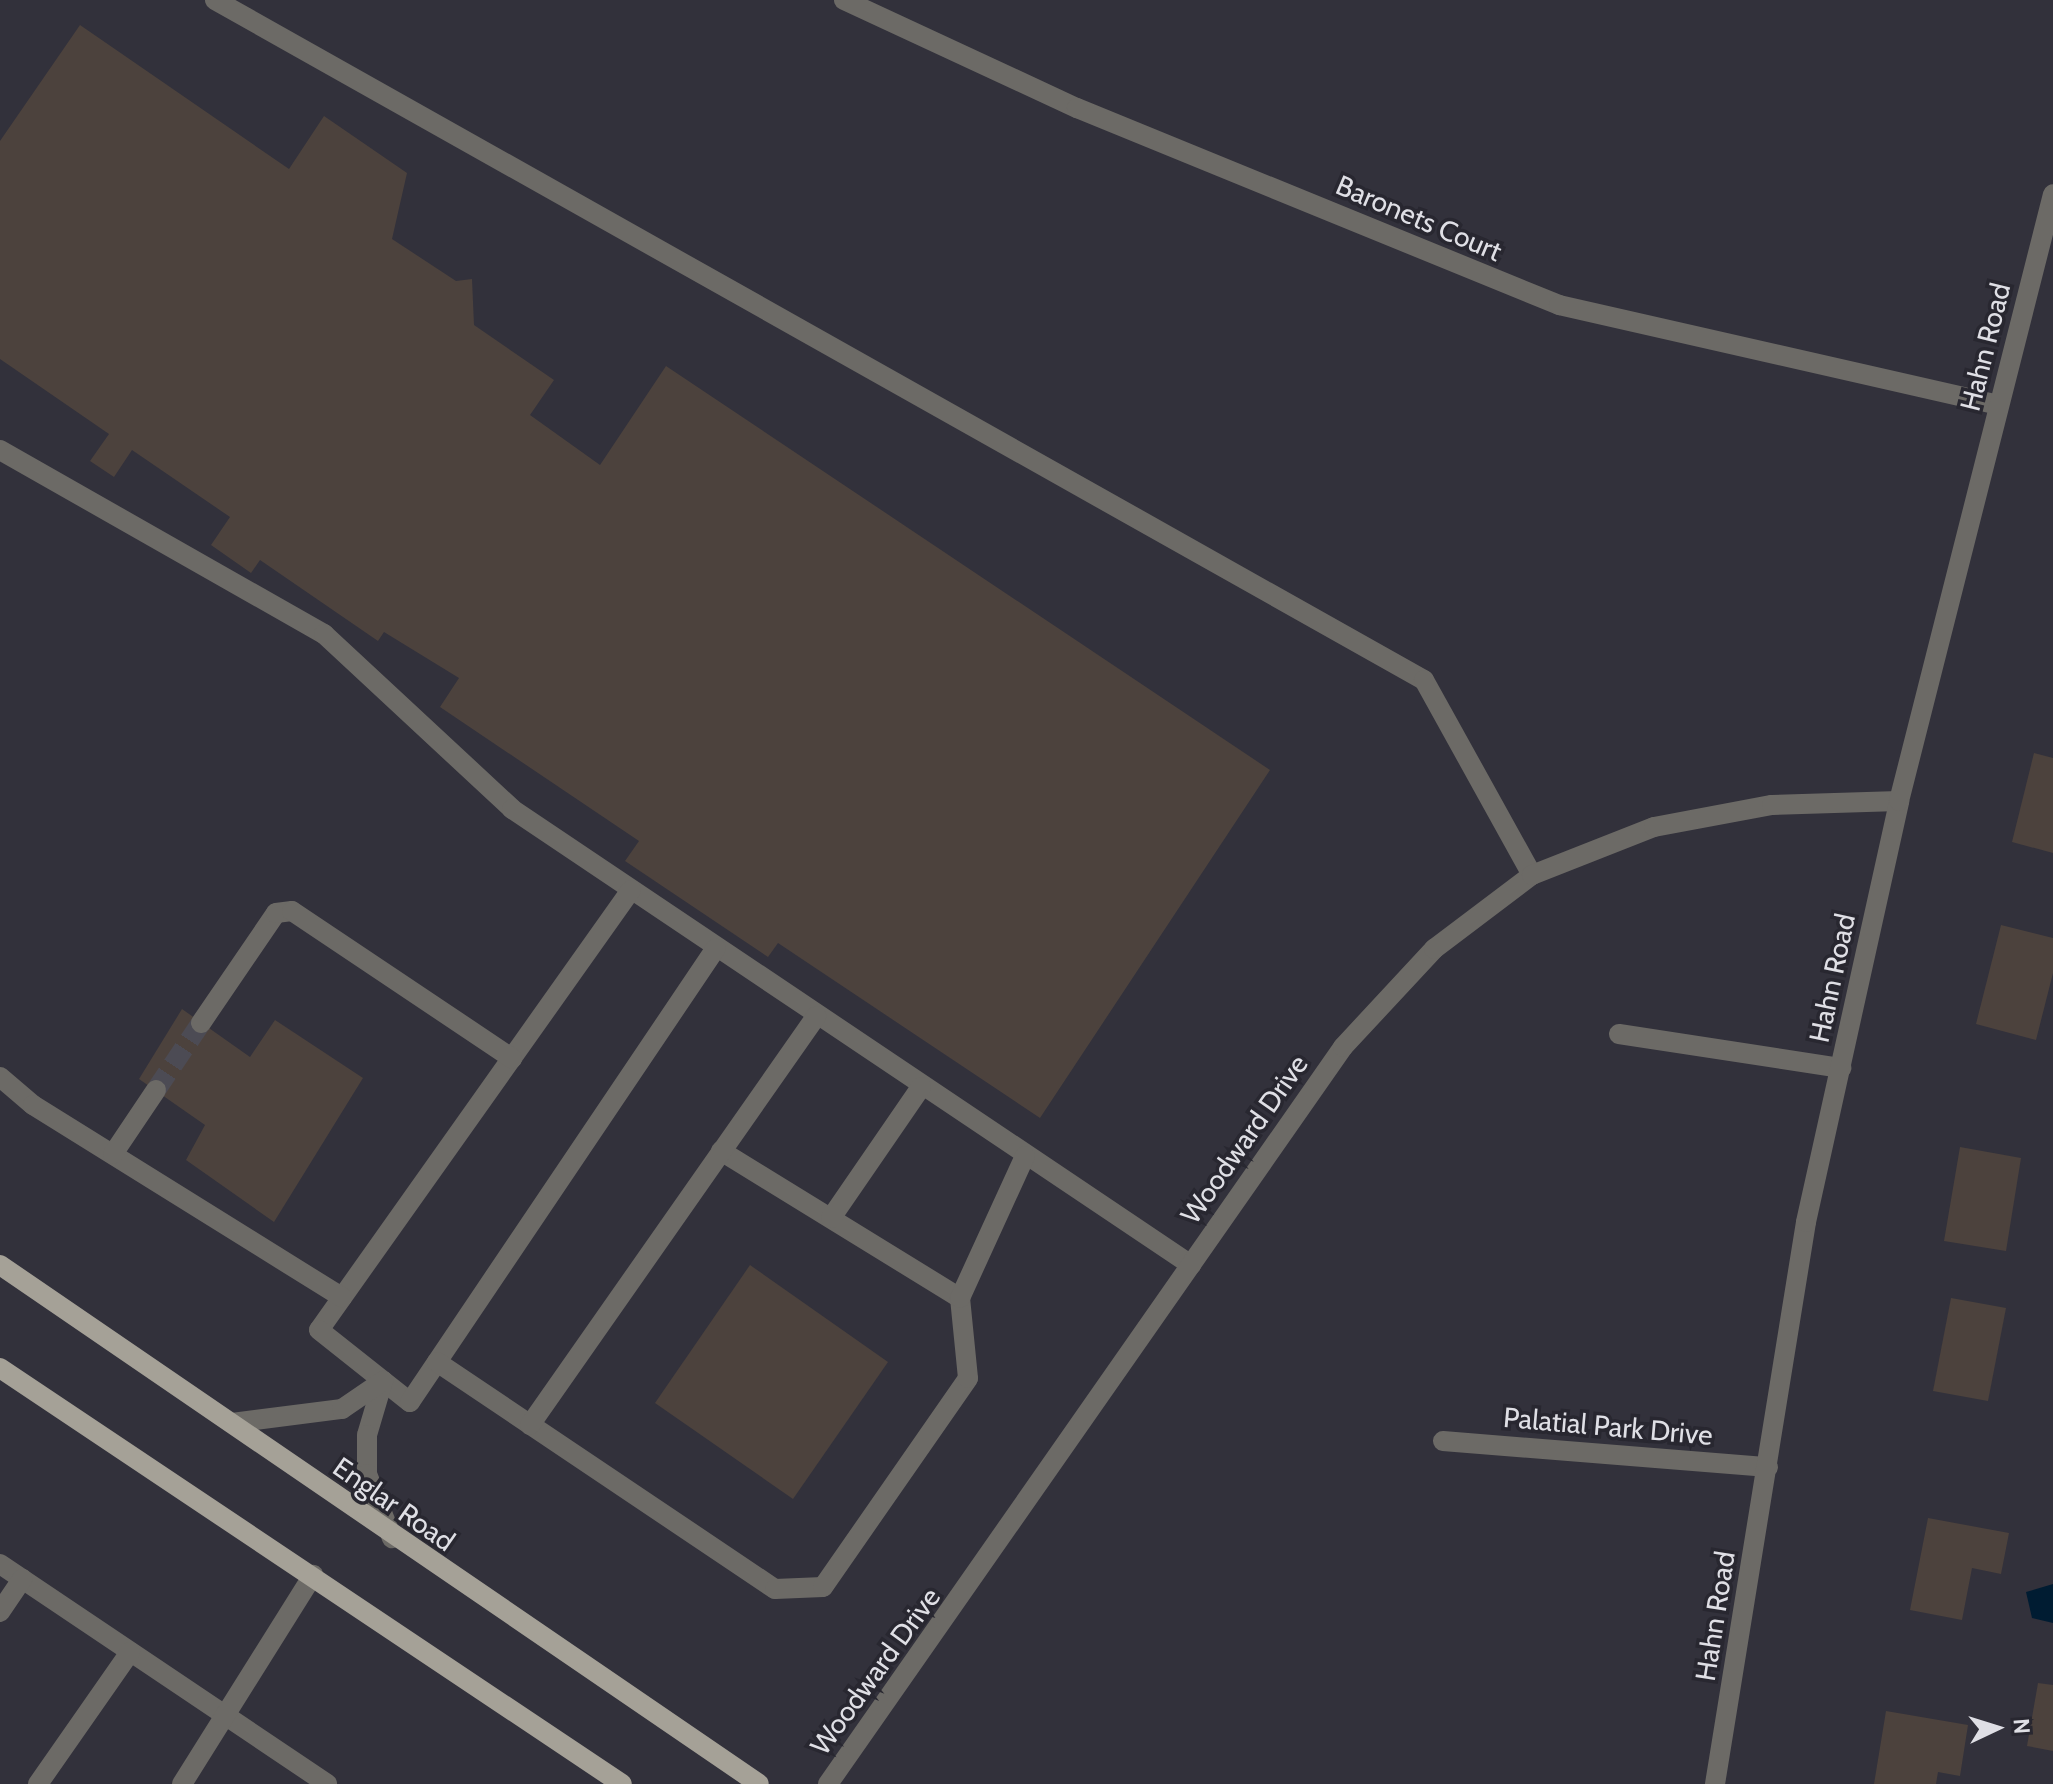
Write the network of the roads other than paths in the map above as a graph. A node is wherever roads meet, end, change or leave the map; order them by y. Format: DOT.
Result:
graph roads {
  1 [pos="215,0"];
  2 [pos="844,0"];
  3 [pos="2053,194"];
  4 [pos="1999,405"];
  5 [pos="0,450"];
  6 [pos="1899,801"];
  7 [pos="1532,875"];
  8 [pos="631,890"];
  9 [pos="716,948"];
  10 [pos="816,1016"];
  11 [pos="201,1023"];
  12 [pos="1619,1034"];
  13 [pos="512,1058"];
  14 [pos="1841,1068"];
  15 [pos="0,1077"];
  16 [pos="921,1087"];
  17 [pos="156,1090"];
  18 [pos="721,1151"];
  19 [pos="113,1154"];
  20 [pos="1025,1156"];
  21 [pos="831,1218"];
  22 [pos="0,1265"];
  23 [pos="1191,1265"];
  24 [pos="342,1297"];
  25 [pos="960,1298"];
  26 [pos="437,1362"];
  27 [pos="0,1368"];
  28 [pos="383,1381"];
  29 [pos="232,1423"];
  30 [pos="530,1425"];
  31 [pos="1443,1441"];
  32 [pos="1768,1467"];
  33 [pos="393,1539"];
  34 [pos="0,1564"];
  35 [pos="313,1575"];
  36 [pos="22,1579"];
  37 [pos="0,1612"];
  38 [pos="130,1652"];
  39 [pos="228,1717"];
  40 [pos="38,1784"];
  41 [pos="182,1784"];
  42 [pos="327,1784"];
  43 [pos="622,1784"];
  44 [pos="759,1784"];
  45 [pos="828,1784"];
  46 [pos="1715,1784"];
  1 -- 7 [label="street"];
  2 -- 4 [label="street, Baronets Court"];
  3 -- 4 [label="street, Hahn Road"];
  4 -- 6 [label="street, Hahn Road"];
  5 -- 8 [label="street"];
  6 -- 7 [label="street, Woodward Drive"];
  6 -- 14 [label="street, Hahn Road"];
  7 -- 23 [label="street, Woodward Drive"];
  8 -- 9 [label="street"];
  8 -- 13 [label="street"];
  9 -- 10 [label="street"];
  9 -- 26 [label="street"];
  10 -- 16 [label="street"];
  10 -- 18 [label="street"];
  11 -- 13 [label="street"];
  12 -- 14 [label="street"];
  13 -- 24 [label="street"];
  14 -- 32 [label="street, Hahn Road"];
  15 -- 19 [label="street"];
  16 -- 20 [label="street"];
  16 -- 21 [label="street"];
  17 -- 19 [label="street"];
  18 -- 21 [label="street"];
  18 -- 30 [label="street"];
  19 -- 24 [label="street"];
  20 -- 23 [label="street"];
  20 -- 25 [label="street"];
  21 -- 25 [label="street"];
  22 -- 29 [label="main road, Englar Road"];
  23 -- 45 [label="street, Woodward Drive"];
  24 -- 28 [label="street"];
  25 -- 30 [label="street"];
  26 -- 28 [label="street"];
  26 -- 30 [label="street"];
  27 -- 35 [label="main road"];
  28 -- 29 [label="street"];
  28 -- 33 [label="street"];
  29 -- 33 [label="main road, Englar Road"];
  31 -- 32 [label="street, Palatial Park Drive"];
  32 -- 46 [label="street, Hahn Road"];
  33 -- 44 [label="main road, Englar Road"];
  34 -- 36 [label="street"];
  35 -- 39 [label="street"];
  35 -- 43 [label="main road"];
  36 -- 37 [label="street"];
  36 -- 38 [label="street"];
  38 -- 39 [label="street"];
  38 -- 40 [label="street"];
  39 -- 41 [label="street"];
  39 -- 42 [label="street"];
}
